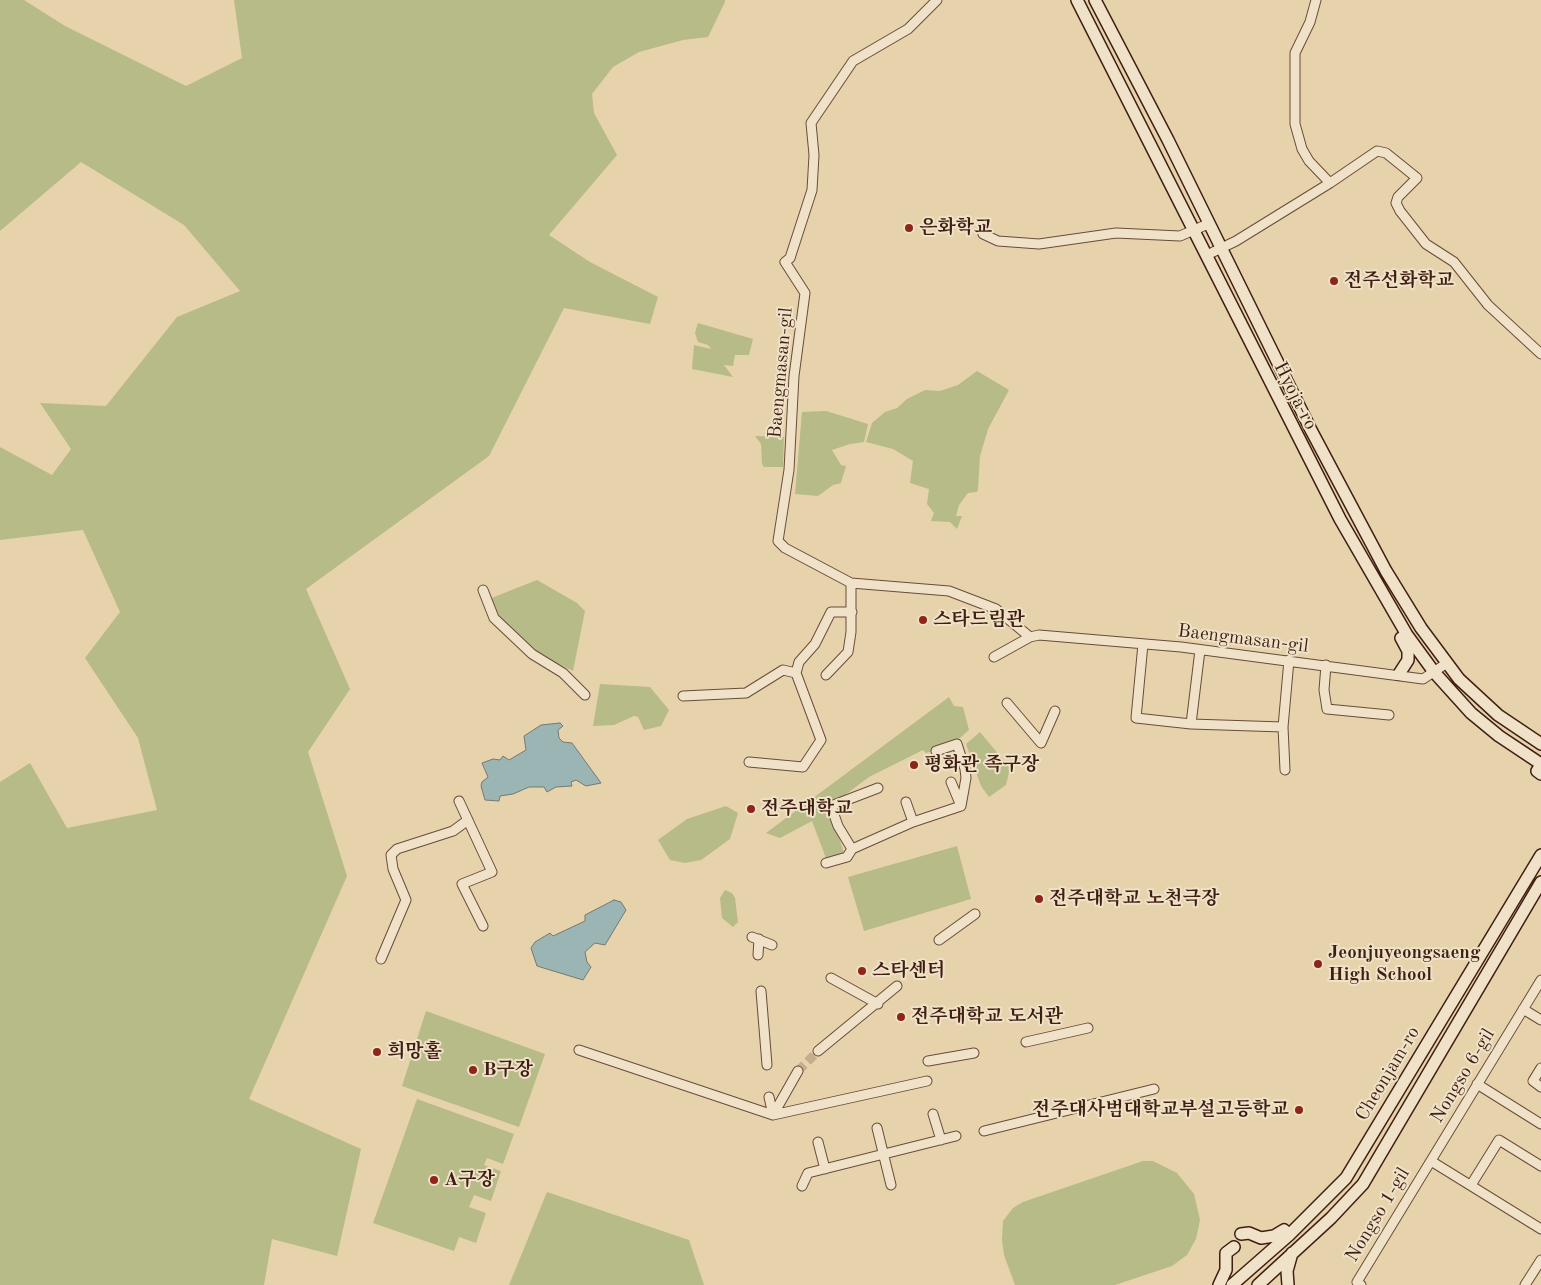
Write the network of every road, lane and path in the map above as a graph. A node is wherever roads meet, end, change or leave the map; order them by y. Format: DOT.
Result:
graph roads {
  1 [pos="937,0"];
  2 [pos="1077,0"];
  3 [pos="1095,0"];
  4 [pos="1316,0"];
  5 [pos="1330,183"];
  6 [pos="1208,224"];
  7 [pos="1194,231"];
  8 [pos="983,234"];
  9 [pos="1221,249"];
  10 [pos="1207,255"];
  11 [pos="1541,354"];
  12 [pos="851,583"];
  13 [pos="483,590"];
  14 [pos="852,612"];
  15 [pos="1407,635"];
  16 [pos="1030,636"];
  17 [pos="1143,644"];
  18 [pos="1200,650"];
  19 [pos="994,657"];
  20 [pos="1288,660"];
  21 [pos="1447,663"];
  22 [pos="1326,665"];
  23 [pos="1434,672"];
  24 [pos="796,673"];
  25 [pos="1398,674"];
  26 [pos="826,675"];
  27 [pos="584,696"];
  28 [pos="683,696"];
  29 [pos="1006,703"];
  30 [pos="1055,711"];
  31 [pos="1389,715"];
  32 [pos="1191,724"];
  33 [pos="1283,727"];
  34 [pos="1541,744"];
  35 [pos="936,751"];
  36 [pos="749,762"];
  37 [pos="1541,764"];
  38 [pos="1285,770"];
  39 [pos="1541,774"];
  40 [pos="951,782"];
  41 [pos="878,788"];
  42 [pos="459,801"];
  43 [pos="906,802"];
  44 [pos="961,806"];
  45 [pos="468,820"];
  46 [pos="913,822"];
  47 [pos="852,849"];
  48 [pos="1541,855"];
  49 [pos="826,863"];
  50 [pos="1541,882"];
  51 [pos="975,914"];
  52 [pos="483,926"];
  53 [pos="939,940"];
  54 [pos="772,945"];
  55 [pos="758,956"];
  56 [pos="381,959"];
  57 [pos="831,978"];
  58 [pos="1541,980"];
  59 [pos="897,986"];
  60 [pos="761,991"];
  61 [pos="878,1004"];
  62 [pos="1523,1009"];
  63 [pos="1541,1020"];
  64 [pos="1088,1028"];
  65 [pos="1026,1042"];
  66 [pos="578,1050"];
  67 [pos="818,1051"];
  68 [pos="974,1053"];
  69 [pos="928,1061"];
  70 [pos="767,1065"];
  71 [pos="1541,1068"];
  72 [pos="798,1071"];
  73 [pos="927,1081"];
  74 [pos="1477,1084"];
  75 [pos="1541,1087"];
  76 [pos="1154,1089"];
  77 [pos="769,1097"];
  78 [pos="933,1114"];
  79 [pos="773,1115"];
  80 [pos="1541,1124"];
  81 [pos="877,1128"];
  82 [pos="984,1132"];
  83 [pos="956,1136"];
  84 [pos="942,1140"];
  85 [pos="818,1142"];
  86 [pos="884,1156"];
  87 [pos="1431,1161"];
  88 [pos="1541,1165"];
  89 [pos="825,1169"];
  90 [pos="890,1185"];
  91 [pos="1471,1185"];
  92 [pos="802,1186"];
  93 [pos="1541,1229"];
  94 [pos="1241,1234"];
  95 [pos="1290,1235"];
  96 [pos="1234,1247"];
  97 [pos="1292,1253"];
  98 [pos="1541,1260"];
  99 [pos="1252,1267"];
  100 [pos="1263,1283"];
  101 [pos="1219,1285"];
  102 [pos="1232,1285"];
  103 [pos="1288,1285"];
  104 [pos="1362,1285"];
  105 [pos="1525,1285"];
  1 -- 12 [label="street, Baengmasan-gil"];
  2 -- 7 [label="main road, Hyoja-ro"];
  3 -- 6 [label="main road, Hyoja-ro"];
  4 -- 5 [label="street"];
  5 -- 9 [label="street"];
  5 -- 11 [label="street"];
  6 -- 7 [label="street"];
  6 -- 9 [label="main road, Hyoja-ro"];
  7 -- 8 [label="street"];
  7 -- 10 [label="main road, Hyoja-ro"];
  9 -- 10 [label="street"];
  9 -- 21 [label="main road, Hyoja-ro"];
  10 -- 15 [label="main road, Hyoja-ro"];
  12 -- 14 [label="street"];
  12 -- 16 [label="street, Baengmasan-gil"];
  13 -- 27 [label="street"];
  14 -- 24 [label="street"];
  14 -- 26 [label="street"];
  15 -- 23 [label="main road, Hyoja-ro"];
  15 -- 25 [label="main road"];
  16 -- 17 [label="street, Baengmasan-gil"];
  16 -- 19 [label="street"];
  17 -- 18 [label="street, Baengmasan-gil"];
  17 -- 32 [label="street"];
  18 -- 20 [label="street, Baengmasan-gil"];
  18 -- 32 [label="street"];
  20 -- 22 [label="street, Baengmasan-gil"];
  20 -- 33 [label="street"];
  21 -- 23 [label="street, Baengmasan-gil"];
  21 -- 34 [label="main road, Hyoja-ro"];
  22 -- 25 [label="street, Baengmasan-gil"];
  22 -- 31 [label="street"];
  23 -- 25 [label="street, Baengmasan-gil"];
  23 -- 37 [label="main road, Hyoja-ro"];
  24 -- 28 [label="street"];
  24 -- 36 [label="street"];
  29 -- 30 [label="street"];
  32 -- 33 [label="street"];
  33 -- 38 [label="street"];
  35 -- 44 [label="street"];
  37 -- 39 [label="main road"];
  40 -- 44 [label="street"];
  41 -- 47 [label="street"];
  42 -- 45 [label="street"];
  43 -- 46 [label="street"];
  44 -- 46 [label="street"];
  45 -- 52 [label="street"];
  45 -- 56 [label="street"];
  46 -- 47 [label="street"];
  47 -- 49 [label="street"];
  48 -- 95 [label="main road, Cheonjam-ro"];
  50 -- 97 [label="main road, Cheonjam-ro"];
  51 -- 53 [label="street"];
  54 -- 55 [label="street"];
  57 -- 61 [label="street"];
  58 -- 62 [label="street, Nongso 6-gil"];
  59 -- 61 [label="street"];
  60 -- 70 [label="street"];
  61 -- 67 [label="street"];
  62 -- 63 [label="street"];
  62 -- 74 [label="street, Nongso 6-gil"];
  64 -- 65 [label="street"];
  66 -- 79 [label="street"];
  68 -- 69 [label="street"];
  71 -- 75 [label="street"];
  72 -- 79 [label="street"];
  73 -- 79 [label="street"];
  74 -- 80 [label="street"];
  74 -- 87 [label="street, Nongso 6-gil"];
  76 -- 82 [label="street"];
  77 -- 79 [label="street"];
  78 -- 84 [label="street"];
  81 -- 86 [label="street"];
  83 -- 84 [label="street"];
  84 -- 86 [label="street"];
  85 -- 89 [label="street"];
  86 -- 89 [label="street"];
  86 -- 90 [label="street"];
  87 -- 91 [label="street"];
  87 -- 104 [label="street, Nongso 1-gil"];
  88 -- 91 [label="street"];
  89 -- 92 [label="street"];
  91 -- 93 [label="street"];
  94 -- 95 [label="main road"];
  95 -- 99 [label="main road, Cheonjam-ro"];
  96 -- 101 [label="main road"];
  97 -- 100 [label="main road, Cheonjam-ro"];
  97 -- 103 [label="main road"];
  98 -- 105 [label="street"];
  99 -- 100 [label="main road"];
  99 -- 102 [label="main road, Cheonjam-ro"];
}
